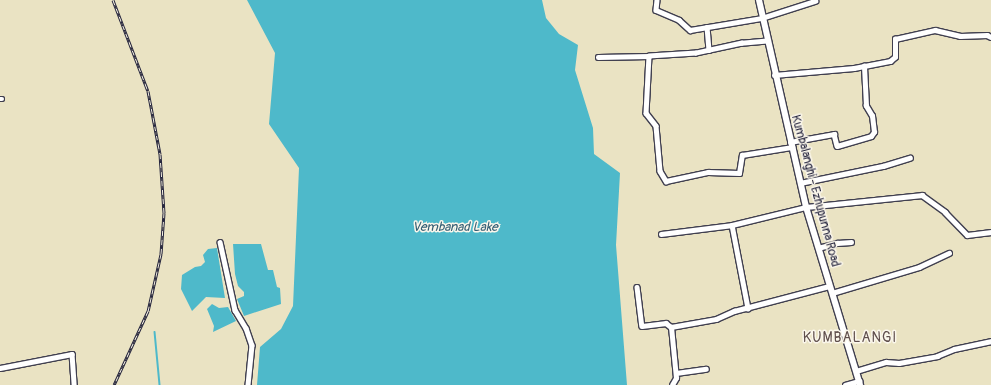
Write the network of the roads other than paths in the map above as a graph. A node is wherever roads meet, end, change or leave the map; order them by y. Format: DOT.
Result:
graph roads {
  1 [pos="657,0"];
  2 [pos="759,0"];
  3 [pos="815,1"];
  4 [pos="762,18"];
  5 [pos="708,27"];
  6 [pos="991,38"];
  7 [pos="767,42"];
  8 [pos="709,50"];
  9 [pos="650,56"];
  10 [pos="598,57"];
  11 [pos="864,66"];
  12 [pos="774,75"];
  13 [pos="791,145"];
  14 [pos="910,158"];
  15 [pos="800,183"];
  16 [pos="806,207"];
  17 [pos="732,225"];
  18 [pos="991,232"];
  19 [pos="661,234"];
  20 [pos="220,242"];
  21 [pos="851,242"];
  22 [pos="818,248"];
  23 [pos="948,253"];
  24 [pos="829,286"];
  25 [pos="637,287"];
  26 [pos="832,293"];
  27 [pos="748,308"];
  28 [pos="671,327"];
  29 [pos="991,341"];
  30 [pos="0,368"];
  31 [pos="706,369"];
  32 [pos="856,371"];
  33 [pos="676,373"];
  34 [pos="860,383"];
  35 [pos="74,385"];
  36 [pos="248,385"];
  37 [pos="672,385"];
  38 [pos="845,385"];
  1 -- 5 [label="street"];
  2 -- 4 [label="main road, Kumbalanghi - Ezhupunna Road"];
  3 -- 4 [label="street"];
  4 -- 5 [label="street"];
  4 -- 7 [label="main road, Kumbalanghi - Ezhupunna Road"];
  5 -- 8 [label="street"];
  6 -- 11 [label="street"];
  7 -- 8 [label="street"];
  7 -- 12 [label="main road, Kumbalanghi - Ezhupunna Road"];
  8 -- 9 [label="street"];
  9 -- 10 [label="street"];
  9 -- 13 [label="street"];
  11 -- 12 [label="street"];
  11 -- 13 [label="street"];
  12 -- 13 [label="main road, Kumbalanghi - Ezhupunna Road"];
  13 -- 15 [label="main road, Kumbalanghi - Ezhupunna Road"];
  14 -- 15 [label="street"];
  15 -- 16 [label="main road, Kumbalanghi - Ezhupunna Road"];
  16 -- 17 [label="street"];
  16 -- 18 [label="street"];
  16 -- 22 [label="main road, Kumbalanghi - Ezhupunna Road"];
  17 -- 19 [label="street"];
  17 -- 27 [label="street"];
  20 -- 36 [label="street"];
  21 -- 22 [label="street"];
  22 -- 24 [label="main road, Kumbalanghi - Ezhupunna Road"];
  23 -- 26 [label="street"];
  24 -- 26 [label="main road, Kumbalanghi - Ezhupunna Road"];
  24 -- 27 [label="street"];
  25 -- 28 [label="street"];
  26 -- 32 [label="main road, Kumbalanghi - Ezhupunna Road"];
  27 -- 28 [label="street"];
  28 -- 33 [label="street"];
  29 -- 32 [label="street"];
  30 -- 35 [label="street"];
  31 -- 33 [label="street"];
  32 -- 34 [label="main road, Kumbalanghi - Ezhupunna Road"];
  33 -- 37 [label="street"];
  34 -- 38 [label="street"];
}
